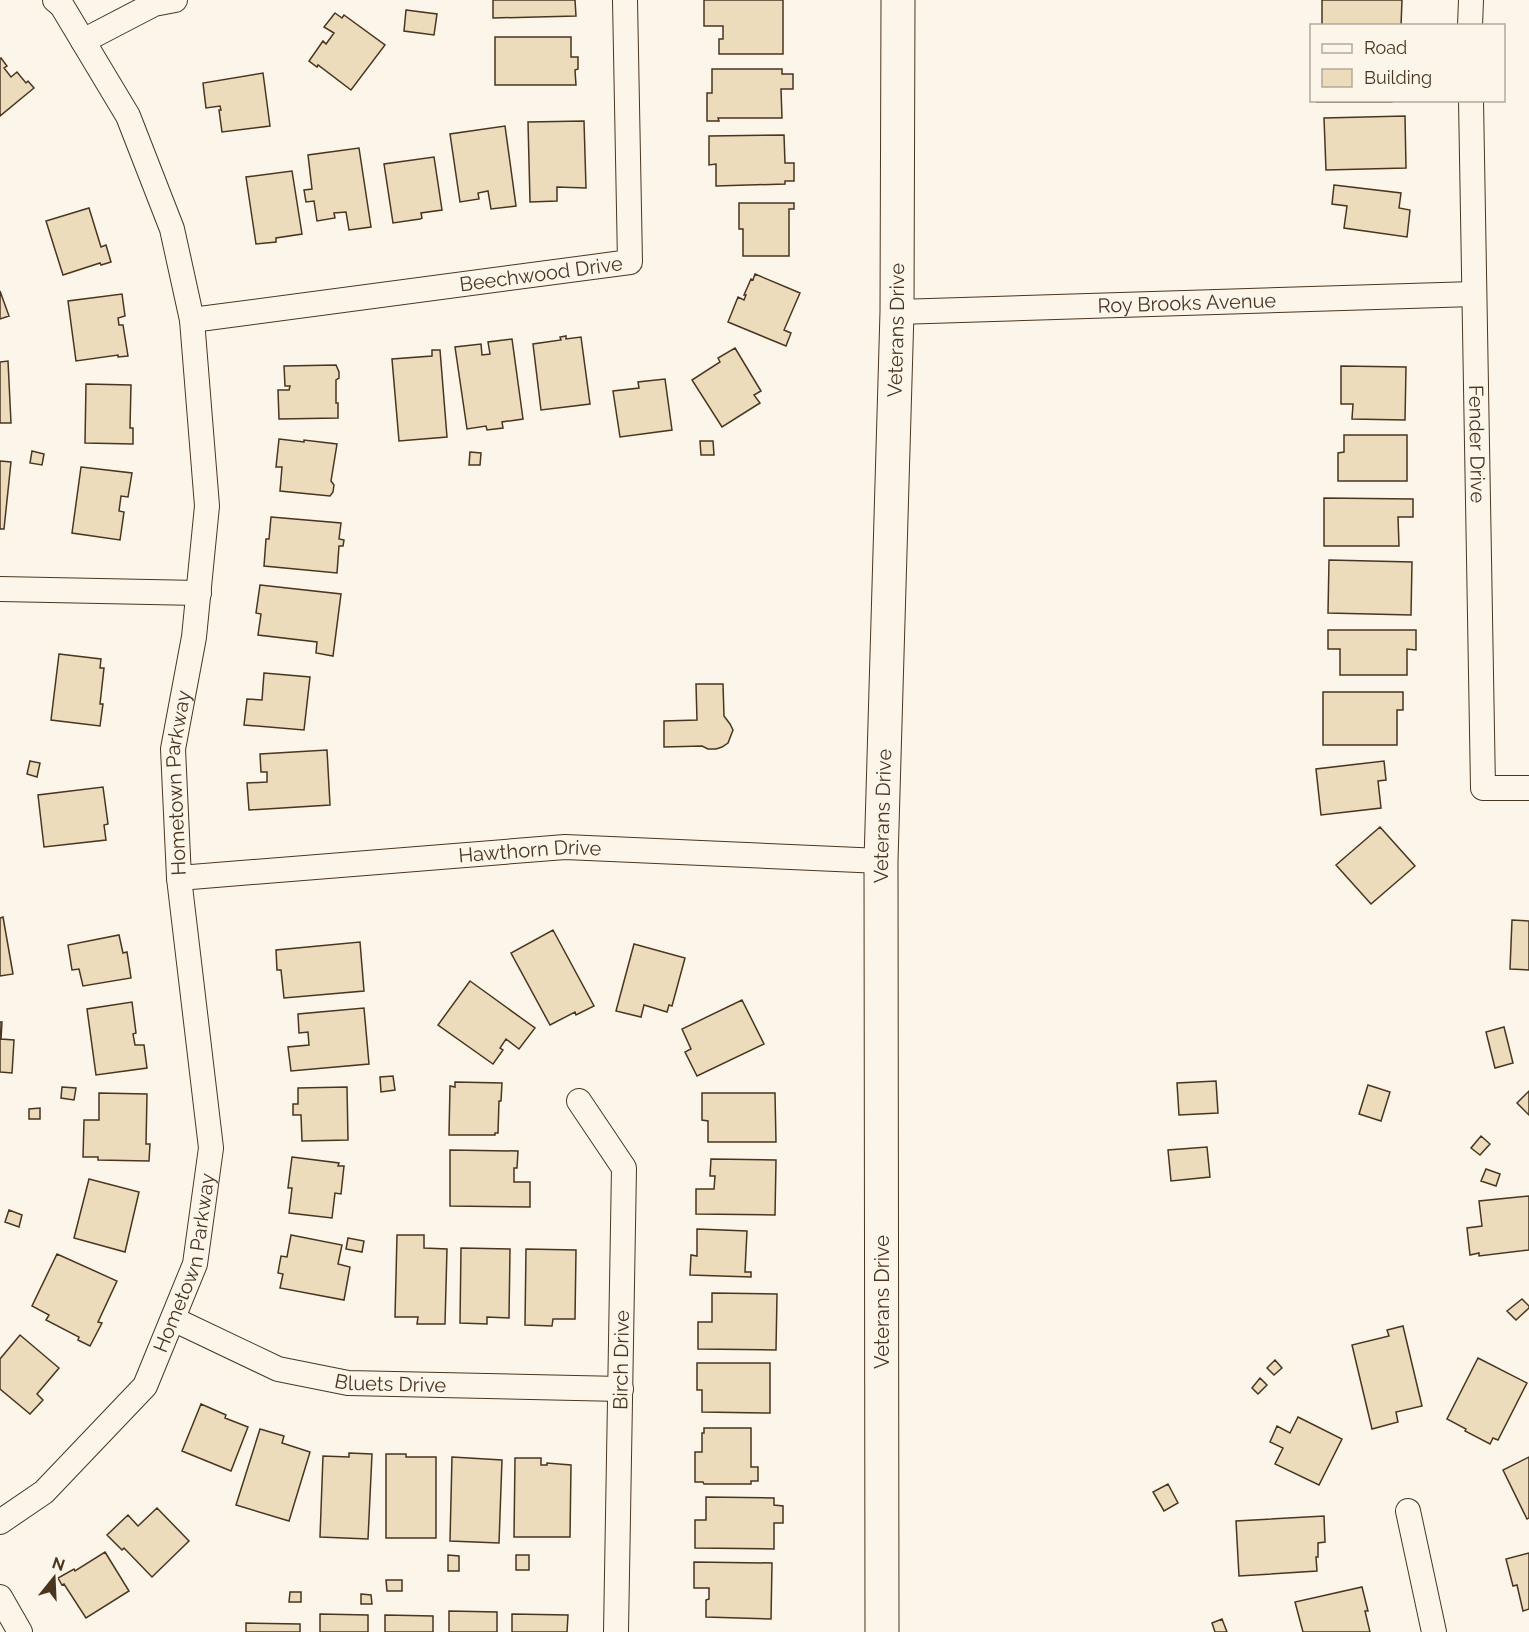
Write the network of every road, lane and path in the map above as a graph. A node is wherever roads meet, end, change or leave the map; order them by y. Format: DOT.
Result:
graph roads {
  1 [pos="55,0"];
  2 [pos="175,0"];
  3 [pos="625,0"];
  4 [pos="898,0"];
  5 [pos="1471,0"];
  6 [pos="1470,24"];
  7 [pos="83,41"];
  8 [pos="1471,102"];
  9 [pos="1474,294"];
  10 [pos="897,312"];
  11 [pos="192,320"];
  12 [pos="0,589"];
  13 [pos="199,593"];
  14 [pos="1529,788"];
  15 [pos="881,861"];
  16 [pos="179,878"];
  17 [pos="579,1101"];
  18 [pos="173,1319"];
  19 [pos="621,1389"];
  20 [pos="1408,1511"];
  21 [pos="0,1522"];
  22 [pos="0,1597"];
  23 [pos="20,1632"];
  24 [pos="616,1632"];
  25 [pos="882,1632"];
  26 [pos="1434,1632"];
  1 -- 7 [label="street, Hometown Parkway"];
  2 -- 7 [label="street"];
  3 -- 11 [label="street, Beechwood Drive"];
  4 -- 10 [label="main road, Veterans Drive"];
  5 -- 6 [label="street"];
  7 -- 11 [label="street, Hometown Parkway"];
  8 -- 9 [label="street, Fender Drive"];
  9 -- 10 [label="street, Roy Brooks Avenue"];
  9 -- 14 [label="street, Fender Drive"];
  10 -- 15 [label="main road, Veterans Drive"];
  11 -- 13 [label="street, Hometown Parkway"];
  12 -- 13 [label="street"];
  13 -- 16 [label="street, Hometown Parkway"];
  15 -- 16 [label="street, Hawthorn Drive"];
  15 -- 25 [label="main road, Veterans Drive"];
  16 -- 18 [label="street, Hometown Parkway"];
  17 -- 19 [label="street, Birch Drive"];
  18 -- 19 [label="street, Bluets Drive"];
  18 -- 21 [label="street, Hometown Parkway"];
  19 -- 24 [label="street, Birch Drive"];
  20 -- 26 [label="street"];
  22 -- 23 [label="street"];
}
